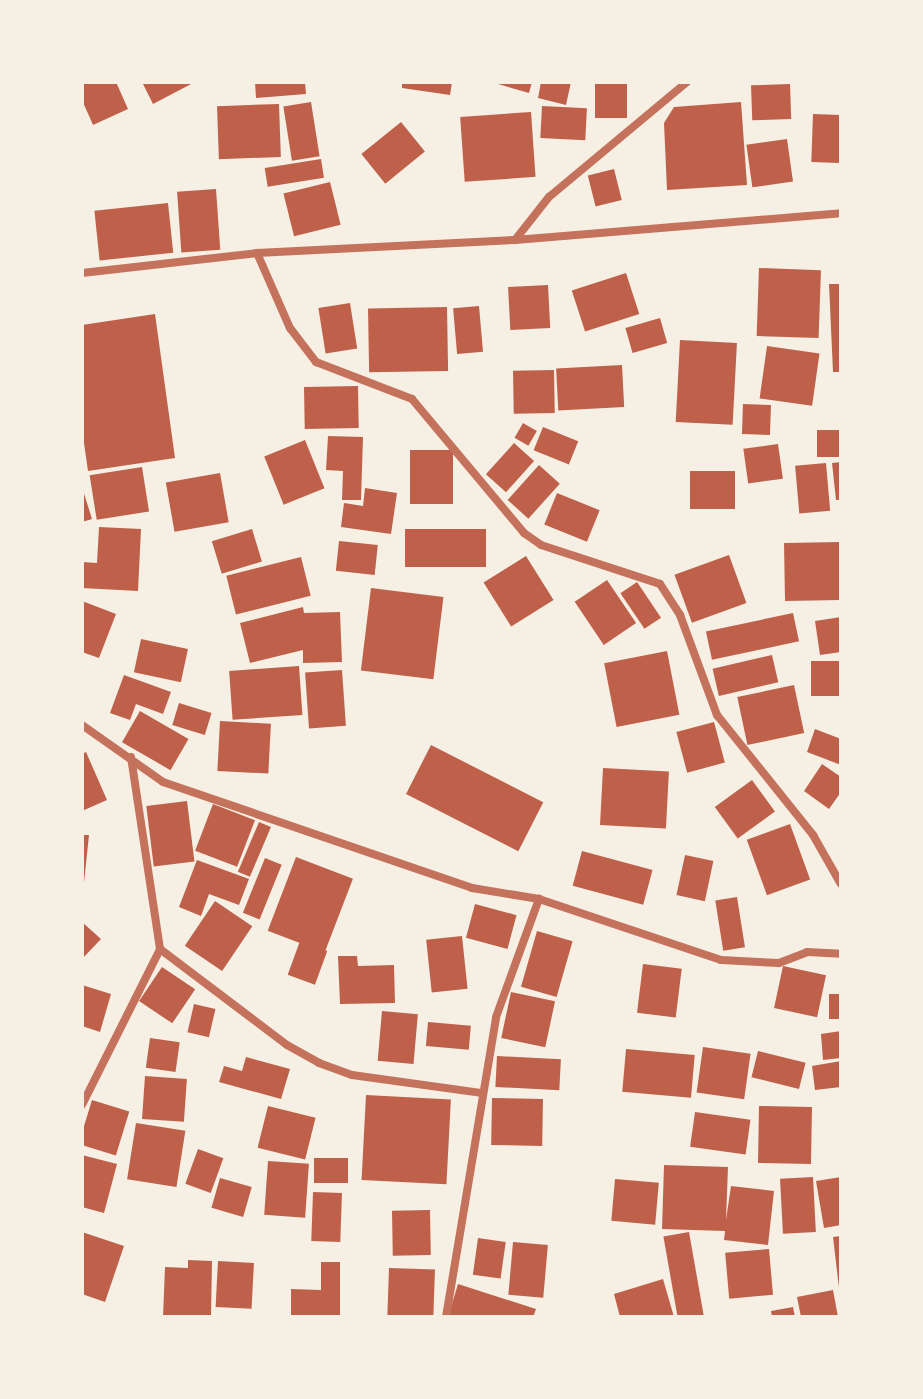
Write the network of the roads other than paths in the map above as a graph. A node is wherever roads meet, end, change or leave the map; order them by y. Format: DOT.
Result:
graph roads {
  1 [pos="687,82"];
  2 [pos="841,213"];
  3 [pos="515,240"];
  4 [pos="257,253"];
  5 [pos="82,273"];
  6 [pos="82,725"];
  7 [pos="131,756"];
  8 [pos="841,884"];
  9 [pos="539,899"];
  10 [pos="160,949"];
  11 [pos="841,954"];
  12 [pos="481,1093"];
  13 [pos="82,1105"];
  14 [pos="446,1317"];
  1 -- 3 [label="street"];
  2 -- 3 [label="street"];
  3 -- 4 [label="street"];
  4 -- 5 [label="street"];
  4 -- 8 [label="street"];
  6 -- 7 [label="street"];
  7 -- 9 [label="street"];
  7 -- 10 [label="street"];
  9 -- 11 [label="street"];
  9 -- 12 [label="street"];
  10 -- 12 [label="street"];
  10 -- 13 [label="street"];
  12 -- 14 [label="street"];
}
